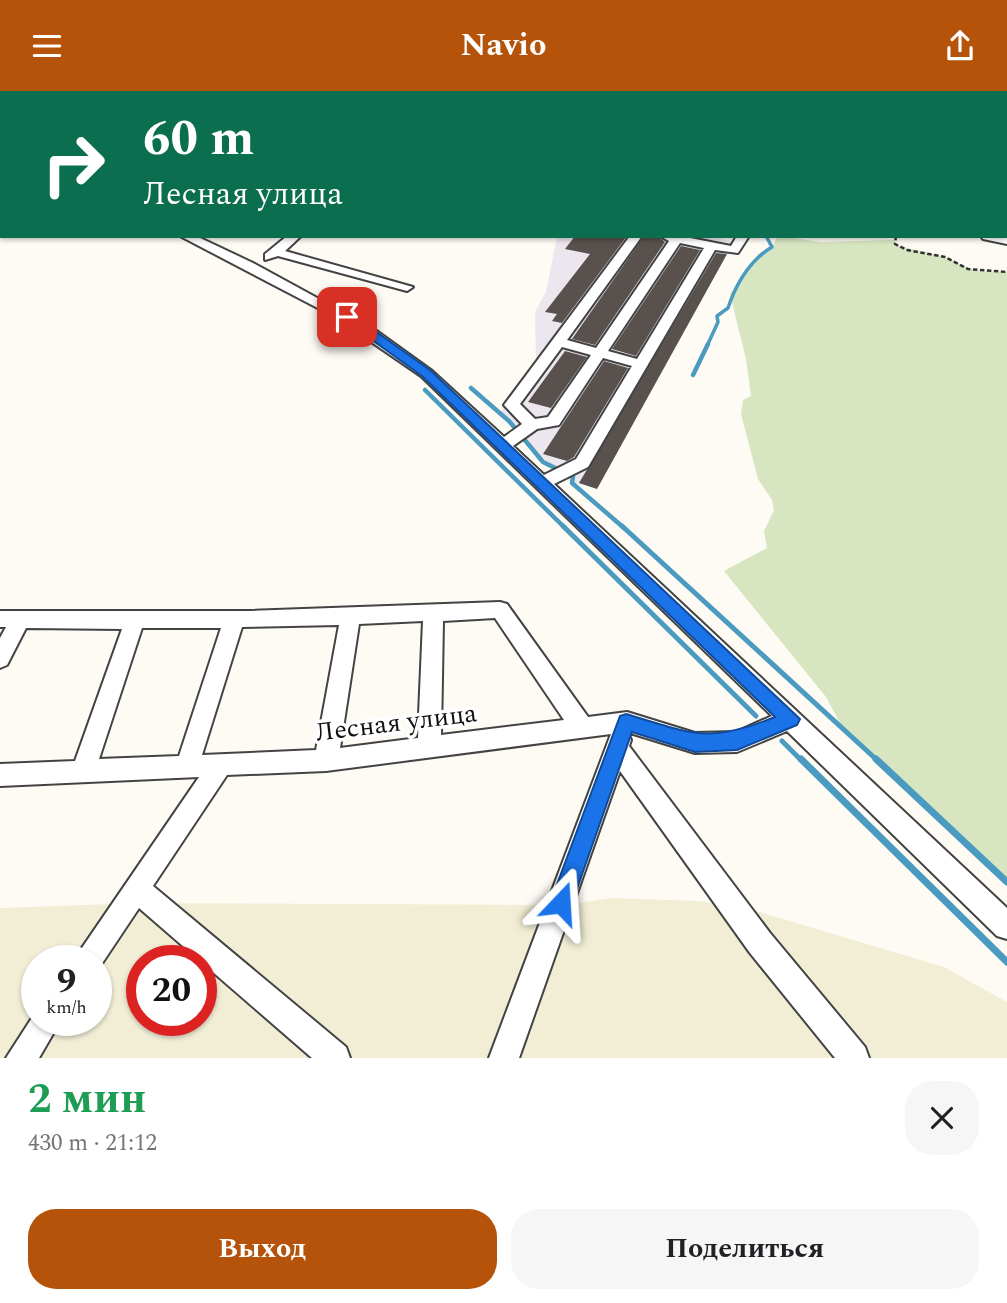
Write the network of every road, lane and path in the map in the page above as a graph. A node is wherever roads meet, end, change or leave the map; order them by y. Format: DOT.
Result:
graph roads {
  1 [pos="190,238"];
  2 [pos="293,238"];
  3 [pos="635,238"];
  4 [pos="670,238"];
  5 [pos="742,238"];
  6 [pos="896,238"];
  7 [pos="710,246"];
  8 [pos="276,252"];
  9 [pos="254,268"];
  10 [pos="1007,272"];
  11 [pos="407,287"];
  12 [pos="559,342"];
  13 [pos="599,354"];
  14 [pos="640,364"];
  15 [pos="532,425"];
  16 [pos="504,445"];
  17 [pos="542,482"];
  18 [pos="433,614"];
  19 [pos="350,618"];
  20 [pos="10,619"];
  21 [pos="234,620"];
  22 [pos="134,622"];
  23 [pos="0,659"];
  24 [pos="790,719"];
  25 [pos="626,722"];
  26 [pos="583,728"];
  27 [pos="429,747"];
  28 [pos="617,748"];
  29 [pos="327,760"];
  30 [pos="221,765"];
  31 [pos="187,767"];
  32 [pos="83,772"];
  33 [pos="0,775"];
  34 [pos="136,889"];
  35 [pos="1007,926"];
  36 [pos="98,945"];
  37 [pos="36,1036"];
  38 [pos="21,1058"];
  39 [pos="335,1058"];
  40 [pos="504,1058"];
  41 [pos="854,1058"];
  1 -- 9 [label="street"];
  2 -- 8 [label="street"];
  3 -- 12 [label="street"];
  4 -- 7 [label="street"];
  4 -- 13 [label="street"];
  5 -- 7 [label="street"];
  6 -- 10 [label="path"];
  7 -- 14 [label="street"];
  8 -- 9 [label="street"];
  8 -- 11 [label="street"];
  9 -- 16 [label="street"];
  12 -- 13 [label="street"];
  12 -- 15 [label="street"];
  13 -- 14 [label="street"];
  13 -- 15 [label="street"];
  14 -- 17 [label="street"];
  15 -- 16 [label="street"];
  16 -- 17 [label="street"];
  17 -- 24 [label="street"];
  18 -- 19 [label="street"];
  18 -- 26 [label="street"];
  18 -- 27 [label="street"];
  19 -- 21 [label="street"];
  19 -- 29 [label="street"];
  20 -- 22 [label="street"];
  20 -- 23 [label="street"];
  21 -- 22 [label="street"];
  21 -- 31 [label="street"];
  22 -- 32 [label="street"];
  24 -- 25 [label="street, Лесная улица"];
  24 -- 35 [label="street"];
  25 -- 26 [label="street, Лесная улица"];
  25 -- 28 [label="street"];
  26 -- 27 [label="street, Лесная улица"];
  27 -- 29 [label="street, Лесная улица"];
  28 -- 40 [label="street"];
  28 -- 41 [label="street"];
  29 -- 30 [label="street, Лесная улица"];
  30 -- 31 [label="street, Лесная улица"];
  30 -- 34 [label="street"];
  31 -- 32 [label="street, Лесная улица"];
  32 -- 33 [label="street, Лесная улица"];
  34 -- 36 [label="street"];
  34 -- 39 [label="street"];
  37 -- 38 [label="street"];
}
